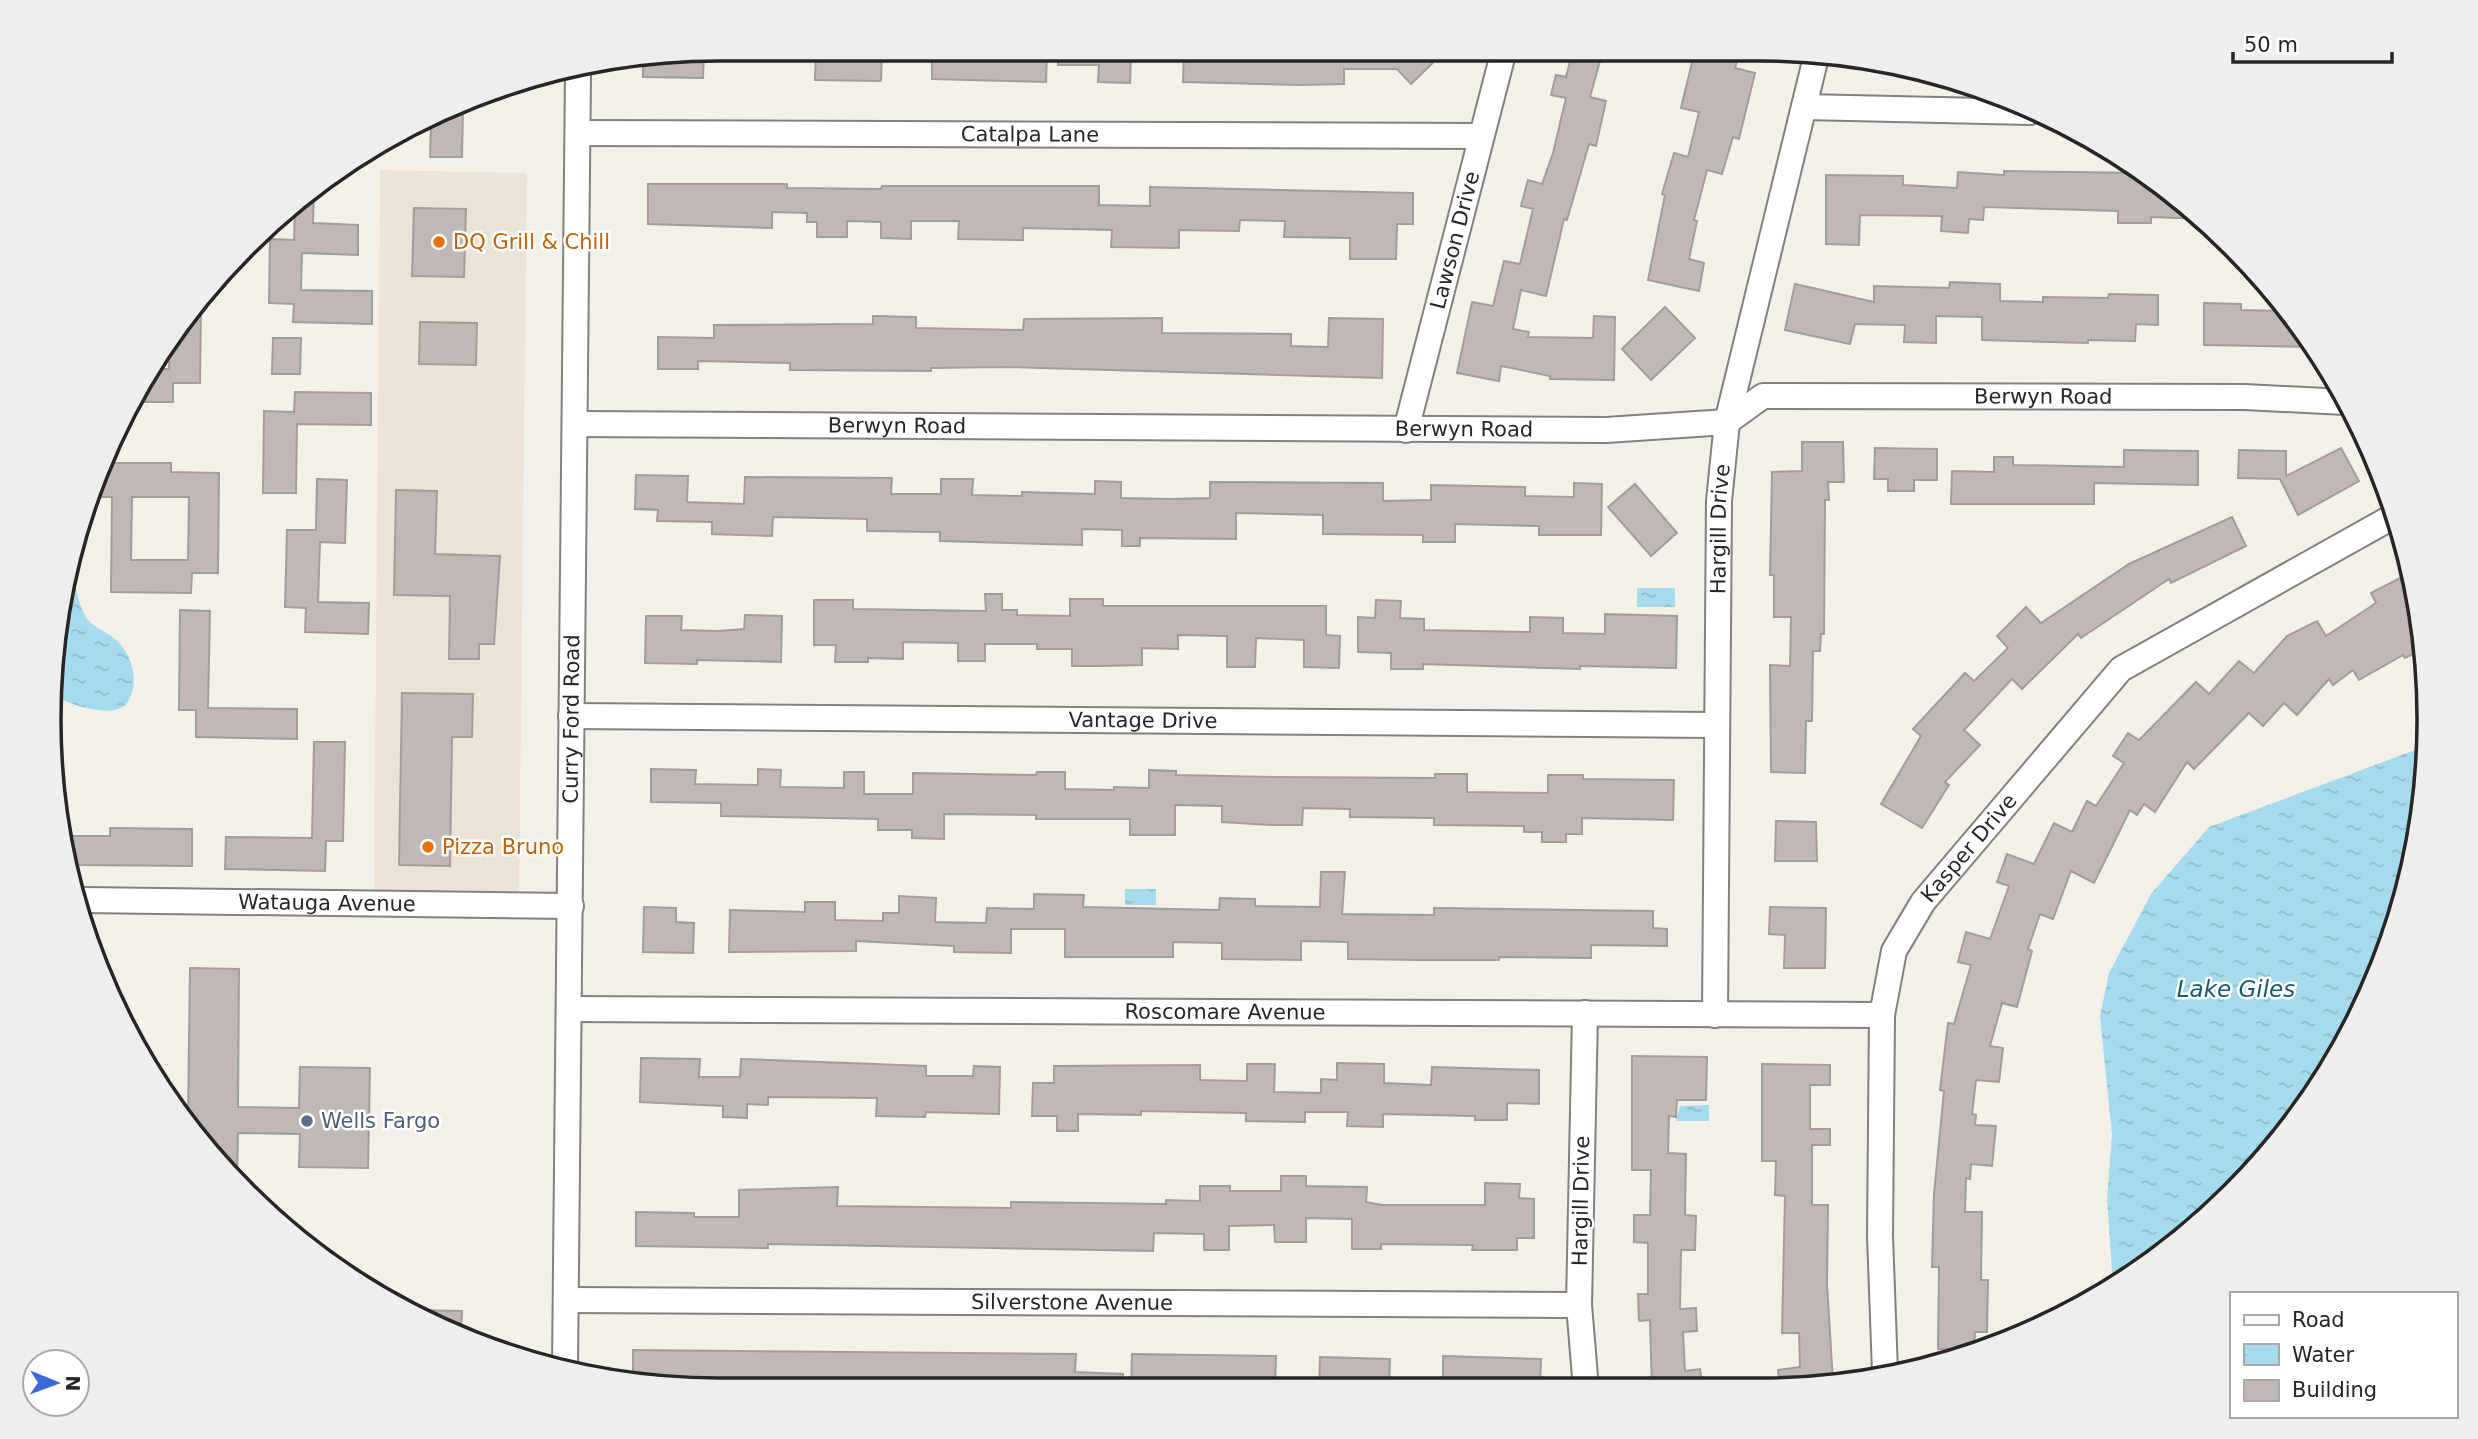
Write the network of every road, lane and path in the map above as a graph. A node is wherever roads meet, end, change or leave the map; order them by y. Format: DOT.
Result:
graph roads {
  1 [pos="1501,61"];
  2 [pos="1814,64"];
  3 [pos="578,77"];
  4 [pos="1804,107"];
  5 [pos="2011,112"];
  6 [pos="578,133"];
  7 [pos="1481,136"];
  8 [pos="2335,402"];
  9 [pos="1727,422"];
  10 [pos="575,424"];
  11 [pos="1406,429"];
  12 [pos="2386,521"];
  13 [pos="571,716"];
  14 [pos="1716,724"];
  15 [pos="87,901"];
  16 [pos="571,906"];
  17 [pos="569,1009"];
  18 [pos="1585,1013"];
  19 [pos="1882,1014"];
  20 [pos="1715,1015"];
  21 [pos="566,1300"];
  22 [pos="1579,1305"];
  23 [pos="565,1359"];
  24 [pos="1885,1365"];
  25 [pos="1585,1378"];
  1 -- 7 [label="street, Lawson Drive"];
  2 -- 4 [label="street, Hargill Drive"];
  3 -- 6 [label="street, Curry Ford Road"];
  4 -- 5 [label="street"];
  4 -- 9 [label="street, Hargill Drive"];
  6 -- 7 [label="street, Catalpa Lane"];
  6 -- 10 [label="street, Curry Ford Road"];
  7 -- 11 [label="street, Lawson Drive"];
  8 -- 9 [label="street, Berwyn Road"];
  9 -- 11 [label="street, Berwyn Road"];
  9 -- 14 [label="street, Hargill Drive"];
  10 -- 11 [label="street, Berwyn Road"];
  10 -- 13 [label="street, Curry Ford Road"];
  12 -- 19 [label="street, Kasper Drive"];
  13 -- 14 [label="street, Vantage Drive"];
  13 -- 16 [label="street, Curry Ford Road"];
  14 -- 20 [label="street, Hargill Drive"];
  15 -- 16 [label="street, Watauga Avenue"];
  16 -- 17 [label="street, Curry Ford Road"];
  17 -- 18 [label="street, Roscomare Avenue"];
  17 -- 21 [label="street, Curry Ford Road"];
  18 -- 20 [label="street, Roscomare Avenue"];
  18 -- 22 [label="street, Hargill Drive"];
  19 -- 20 [label="street, Roscomare Avenue"];
  19 -- 24 [label="street, Kasper Drive"];
  21 -- 22 [label="street, Silverstone Avenue"];
  21 -- 23 [label="street, Curry Ford Road"];
  22 -- 25 [label="street, Hargill Drive"];
}
